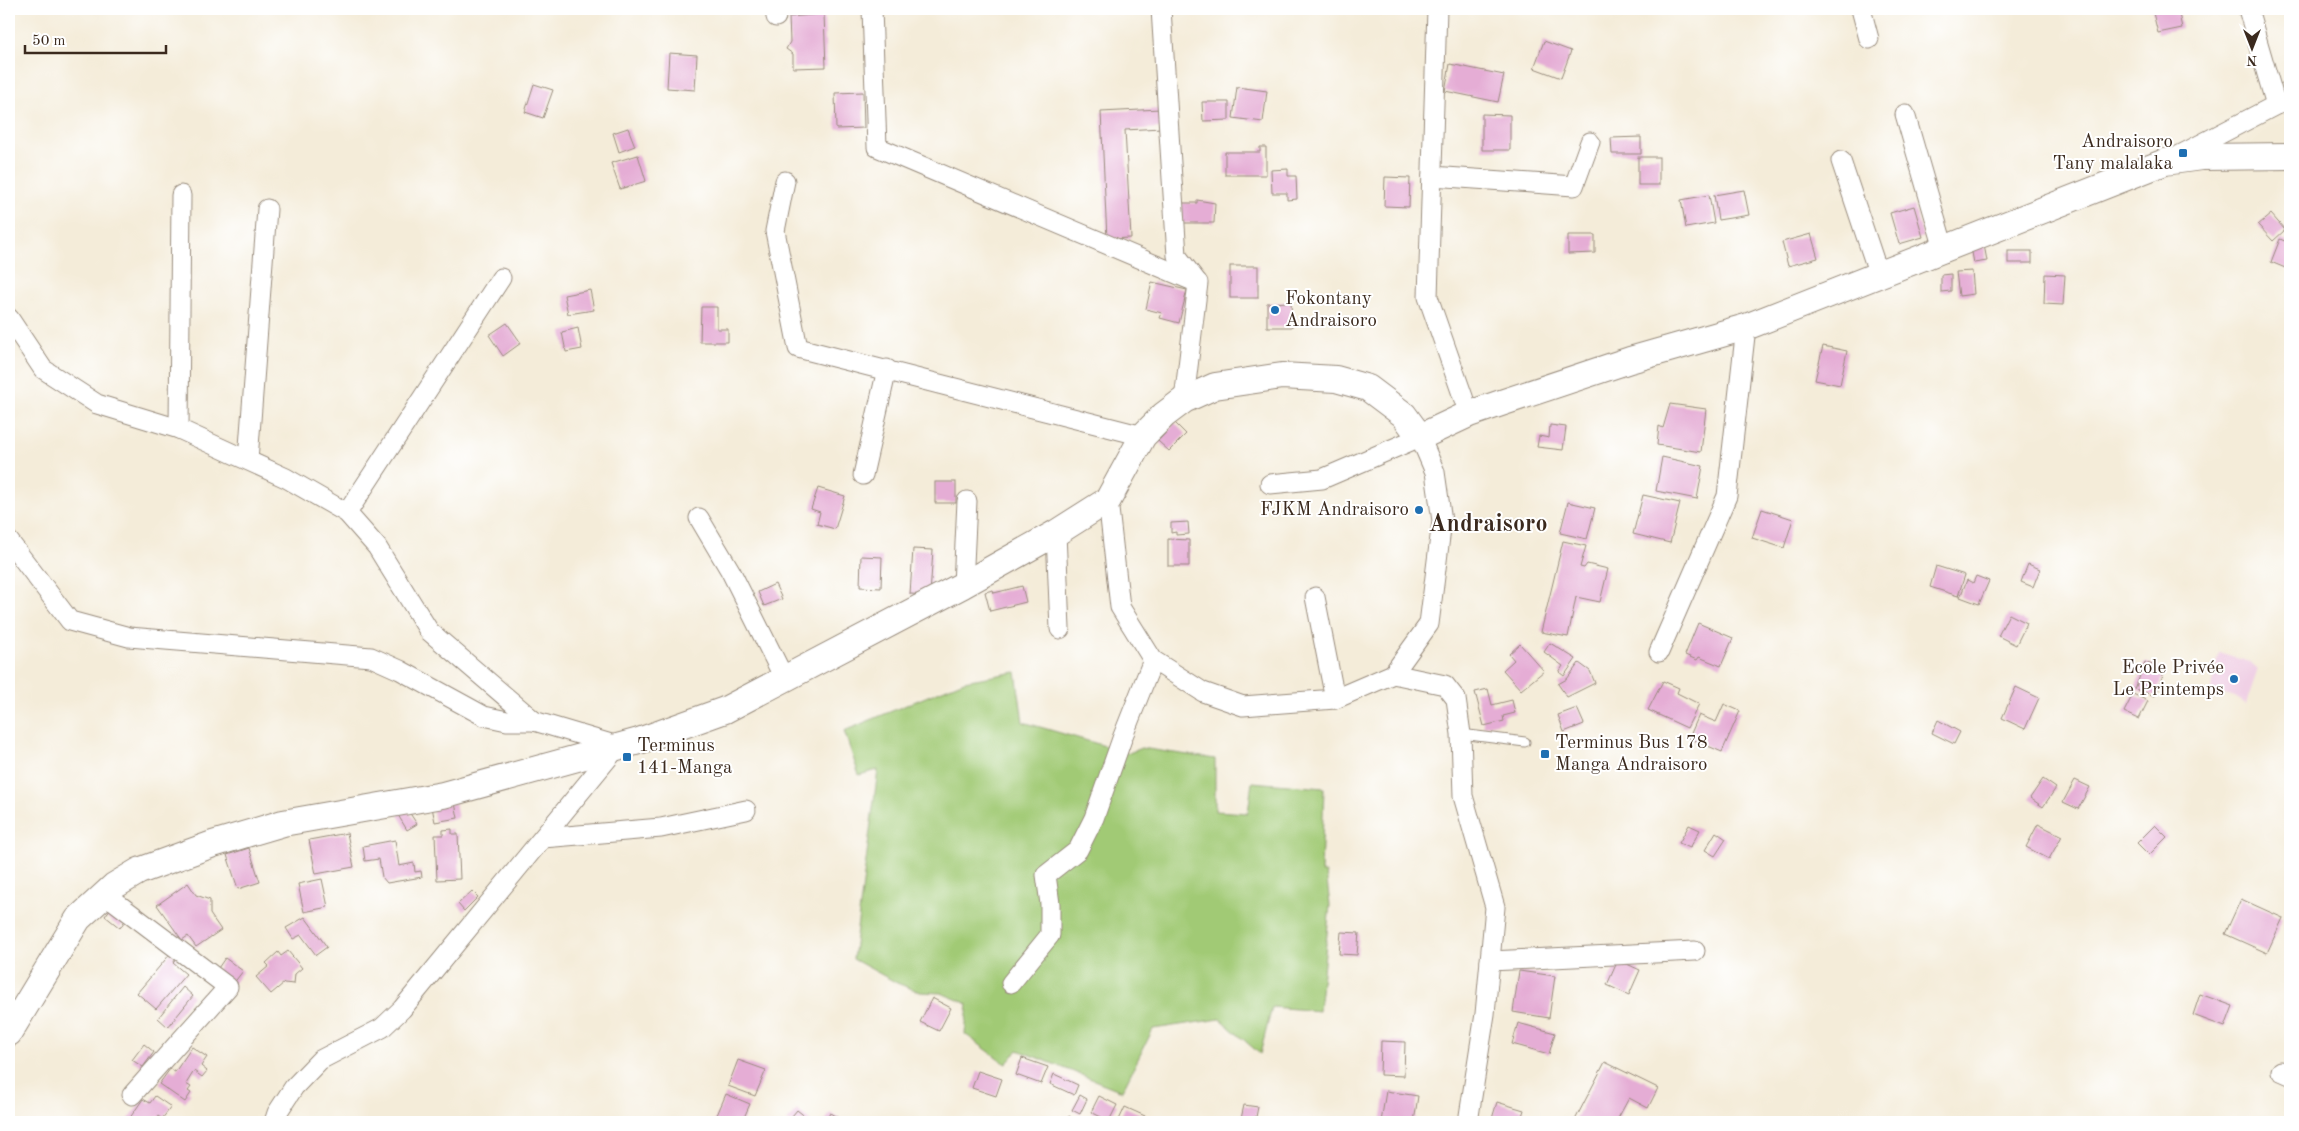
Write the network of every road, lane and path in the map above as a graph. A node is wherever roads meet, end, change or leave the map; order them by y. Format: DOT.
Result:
graph roads {
  1 [pos="872,9"];
  2 [pos="1160,9"];
  3 [pos="1437,9"];
  4 [pos="1861,9"];
  5 [pos="2248,9"];
  6 [pos="1868,39"];
  7 [pos="2283,103"];
  8 [pos="1905,114"];
  9 [pos="1590,142"];
  10 [pos="2290,156"];
  11 [pos="1841,161"];
  12 [pos="2165,162"];
  13 [pos="1432,176"];
  14 [pos="785,181"];
  15 [pos="181,196"];
  16 [pos="267,209"];
  17 [pos="1944,249"];
  18 [pos="1879,275"];
  19 [pos="501,278"];
  20 [pos="1198,283"];
  21 [pos="9,318"];
  22 [pos="1746,327"];
  23 [pos="886,369"];
  24 [pos="1184,400"];
  25 [pos="1469,414"];
  26 [pos="179,429"];
  27 [pos="1143,436"];
  28 [pos="1420,437"];
  29 [pos="248,460"];
  30 [pos="863,475"];
  31 [pos="1270,484"];
  32 [pos="1108,500"];
  33 [pos="966,501"];
  34 [pos="347,513"];
  35 [pos="699,518"];
  36 [pos="1056,534"];
  37 [pos="9,541"];
  38 [pos="963,584"];
  39 [pos="1315,597"];
  40 [pos="1060,629"];
  41 [pos="1660,652"];
  42 [pos="1153,660"];
  43 [pos="1393,674"];
  44 [pos="785,680"];
  45 [pos="1334,699"];
  46 [pos="534,721"];
  47 [pos="1461,734"];
  48 [pos="1525,742"];
  49 [pos="618,746"];
  50 [pos="746,810"];
  51 [pos="544,838"];
  52 [pos="106,895"];
  53 [pos="1695,951"];
  54 [pos="1490,961"];
  55 [pos="1011,983"];
  56 [pos="9,1033"];
  57 [pos="132,1095"];
  58 [pos="274,1122"];
  59 [pos="1468,1122"];
  1 -- 20 [label="street"];
  2 -- 20 [label="street"];
  3 -- 13 [label="street"];
  4 -- 6 [label="street"];
  5 -- 7 [label="street"];
  7 -- 12 [label="street"];
  8 -- 17 [label="street"];
  9 -- 13 [label="street"];
  10 -- 12 [label="street"];
  11 -- 18 [label="street"];
  12 -- 17 [label="street"];
  13 -- 25 [label="street"];
  14 -- 23 [label="street"];
  15 -- 26 [label="street"];
  16 -- 29 [label="street"];
  17 -- 18 [label="street"];
  18 -- 22 [label="street"];
  19 -- 34 [label="street"];
  20 -- 24 [label="street"];
  21 -- 26 [label="street"];
  22 -- 25 [label="street"];
  22 -- 41 [label="street"];
  23 -- 27 [label="street"];
  23 -- 30 [label="street"];
  24 -- 27 [label="street"];
  24 -- 28 [label="street"];
  25 -- 28 [label="street"];
  26 -- 29 [label="street"];
  27 -- 32 [label="street"];
  28 -- 31 [label="street"];
  28 -- 43 [label="street"];
  29 -- 34 [label="street"];
  32 -- 36 [label="street"];
  32 -- 42 [label="street"];
  33 -- 38 [label="street"];
  34 -- 46 [label="street"];
  35 -- 44 [label="street"];
  36 -- 38 [label="street"];
  36 -- 40 [label="street"];
  37 -- 46 [label="street"];
  38 -- 44 [label="street"];
  39 -- 45 [label="street"];
  42 -- 45 [label="street"];
  42 -- 55 [label="street"];
  43 -- 45 [label="street"];
  43 -- 47 [label="street"];
  44 -- 49 [label="street"];
  46 -- 49 [label="street"];
  47 -- 48 [label="lane"];
  47 -- 54 [label="street"];
  49 -- 51 [label="street"];
  49 -- 52 [label="street"];
  50 -- 51 [label="street"];
  51 -- 58 [label="street"];
  52 -- 56 [label="street"];
  52 -- 57 [label="street"];
  53 -- 54 [label="street"];
  54 -- 59 [label="street"];
}
